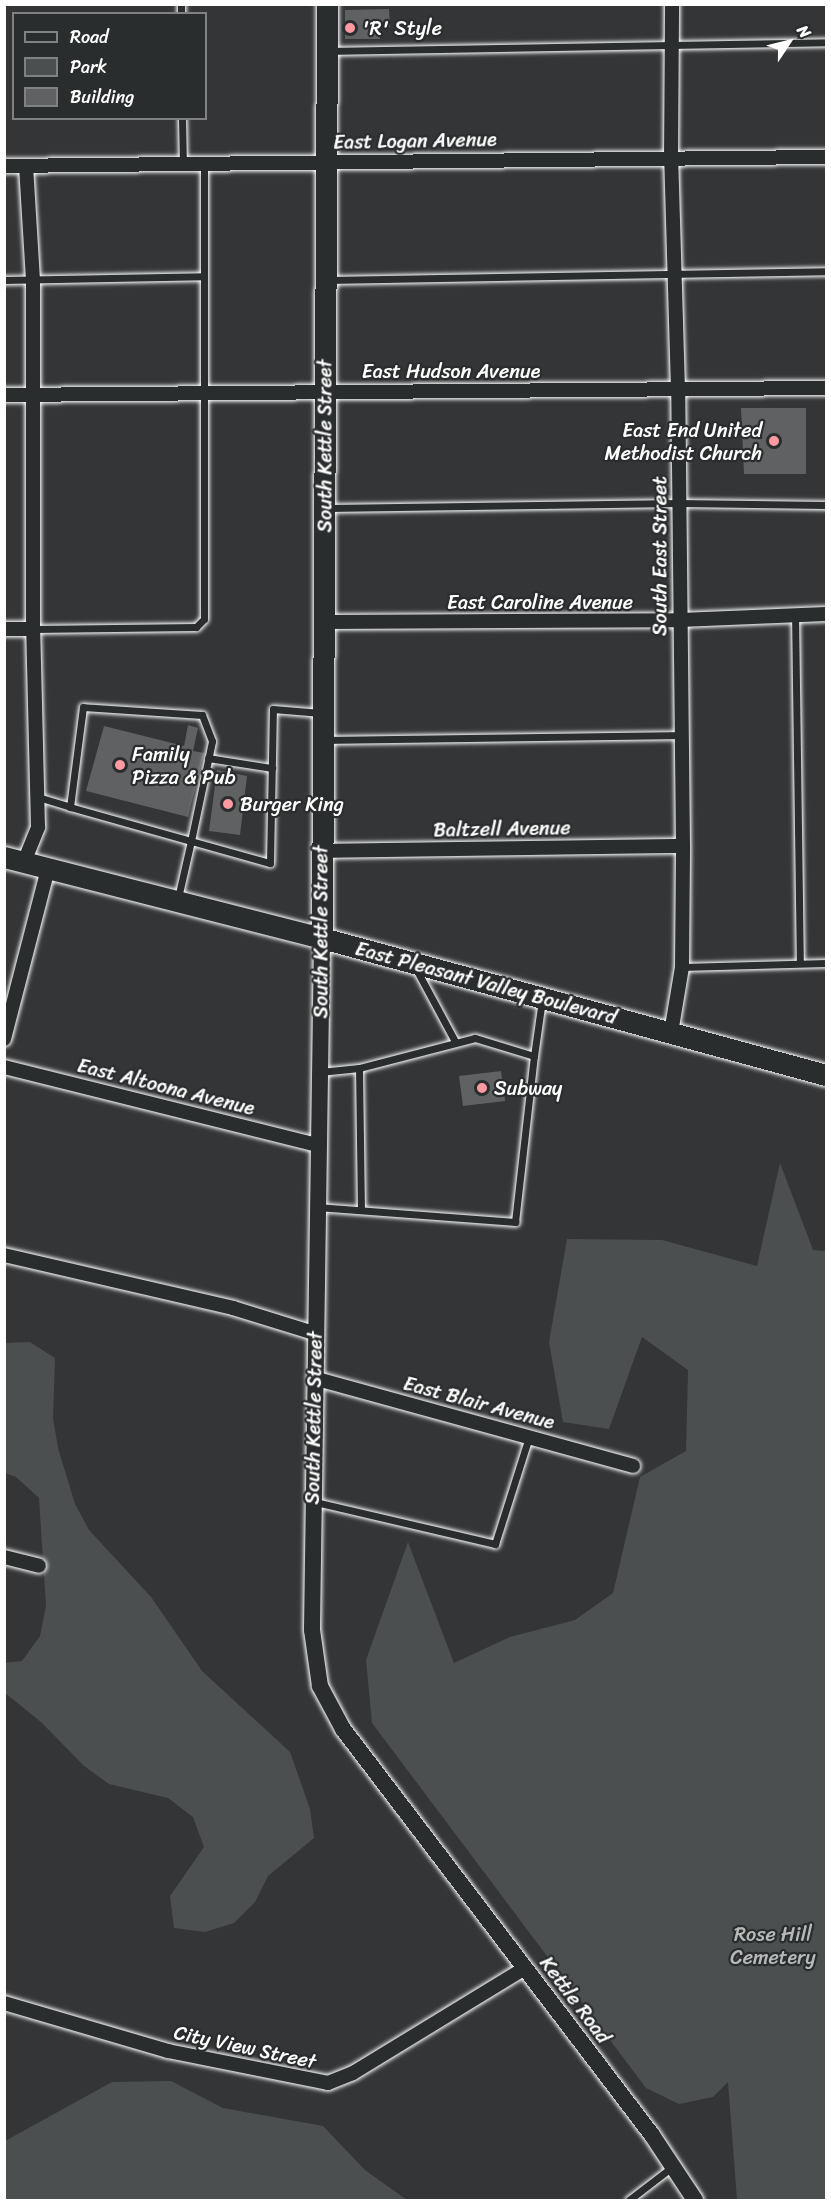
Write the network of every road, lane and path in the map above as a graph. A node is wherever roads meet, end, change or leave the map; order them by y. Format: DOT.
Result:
graph roads {
  1 [pos="327,4"];
  2 [pos="672,4"];
  3 [pos="826,42"];
  4 [pos="672,43"];
  5 [pos="326,51"];
  6 [pos="182,120"];
  7 [pos="826,157"];
  8 [pos="671,158"];
  9 [pos="326,161"];
  10 [pos="204,163"];
  11 [pos="183,164"];
  12 [pos="4,166"];
  13 [pos="26,166"];
  14 [pos="826,272"];
  15 [pos="675,273"];
  16 [pos="204,276"];
  17 [pos="4,280"];
  18 [pos="33,280"];
  19 [pos="326,280"];
  20 [pos="826,388"];
  21 [pos="678,389"];
  22 [pos="325,392"];
  23 [pos="205,394"];
  24 [pos="4,395"];
  25 [pos="34,395"];
  26 [pos="679,503"];
  27 [pos="826,505"];
  28 [pos="325,508"];
  29 [pos="795,613"];
  30 [pos="826,614"];
  31 [pos="680,620"];
  32 [pos="326,622"];
  33 [pos="33,628"];
  34 [pos="4,629"];
  35 [pos="324,713"];
  36 [pos="682,735"];
  37 [pos="323,740"];
  38 [pos="208,758"];
  39 [pos="272,768"];
  40 [pos="38,797"];
  41 [pos="70,807"];
  42 [pos="191,841"];
  43 [pos="683,846"];
  44 [pos="321,851"];
  45 [pos="14,860"];
  46 [pos="48,869"];
  47 [pos="177,901"];
  48 [pos="322,938"];
  49 [pos="412,962"];
  50 [pos="800,962"];
  51 [pos="826,963"];
  52 [pos="682,967"];
  53 [pos="543,998"];
  54 [pos="670,1033"];
  55 [pos="4,1039"];
  56 [pos="456,1043"];
  57 [pos="534,1056"];
  58 [pos="4,1067"];
  59 [pos="359,1068"];
  60 [pos="320,1072"];
  61 [pos="826,1075"];
  62 [pos="318,1145"];
  63 [pos="317,1207"];
  64 [pos="361,1210"];
  65 [pos="4,1255"];
  66 [pos="314,1333"];
  67 [pos="314,1378"];
  68 [pos="529,1437"];
  69 [pos="633,1466"];
  70 [pos="313,1501"];
  71 [pos="4,1557"];
  72 [pos="39,1566"];
  73 [pos="418,1828"];
  74 [pos="525,1968"];
  75 [pos="4,2003"];
  76 [pos="674,2166"];
  77 [pos="629,2200"];
  78 [pos="695,2200"];
  1 -- 5 [label="main road, South Kettle Street"];
  2 -- 4 [label="street, South East Street"];
  3 -- 4 [label="lane"];
  4 -- 5 [label="lane"];
  4 -- 8 [label="street, South East Street"];
  5 -- 9 [label="main road, South Kettle Street"];
  6 -- 11 [label="lane"];
  7 -- 8 [label="street, East Logan Avenue"];
  8 -- 9 [label="street, East Logan Avenue"];
  8 -- 15 [label="street, South East Street"];
  9 -- 10 [label="street, East Logan Avenue"];
  9 -- 19 [label="main road, South Kettle Street"];
  10 -- 11 [label="street, East Logan Avenue"];
  10 -- 16 [label="lane"];
  11 -- 13 [label="street, East Logan Avenue"];
  12 -- 13 [label="street, East Logan Avenue"];
  13 -- 18 [label="street"];
  14 -- 15 [label="lane"];
  15 -- 19 [label="lane"];
  15 -- 21 [label="street, South East Street"];
  16 -- 18 [label="lane"];
  16 -- 23 [label="lane"];
  17 -- 18 [label="lane"];
  18 -- 25 [label="street"];
  19 -- 22 [label="main road, South Kettle Street"];
  20 -- 21 [label="street, East Hudson Avenue"];
  21 -- 22 [label="street, East Hudson Avenue"];
  21 -- 26 [label="street, South East Street"];
  22 -- 23 [label="street, East Hudson Avenue"];
  22 -- 28 [label="main road, South Kettle Street"];
  23 -- 25 [label="street, East Hudson Avenue"];
  23 -- 33 [label="lane"];
  24 -- 25 [label="street, East Hudson Avenue"];
  25 -- 33 [label="street"];
  26 -- 27 [label="lane"];
  26 -- 28 [label="lane"];
  26 -- 31 [label="street, South East Street"];
  28 -- 32 [label="main road, South Kettle Street"];
  29 -- 30 [label="street, East Caroline Avenue"];
  29 -- 31 [label="street, East Caroline Avenue"];
  29 -- 50 [label="lane"];
  31 -- 32 [label="street, East Caroline Avenue"];
  31 -- 36 [label="street, South East Street"];
  32 -- 35 [label="main road, South Kettle Street"];
  33 -- 34 [label="street"];
  33 -- 40 [label="street"];
  35 -- 37 [label="main road, South Kettle Street"];
  35 -- 39 [label="lane"];
  36 -- 37 [label="lane"];
  36 -- 43 [label="street, South East Street"];
  37 -- 44 [label="main road, South Kettle Street"];
  38 -- 39 [label="lane"];
  38 -- 41 [label="lane"];
  38 -- 42 [label="lane"];
  39 -- 42 [label="lane"];
  40 -- 41 [label="lane"];
  40 -- 45 [label="street"];
  41 -- 42 [label="lane"];
  42 -- 47 [label="lane"];
  43 -- 44 [label="street, Baltzell Avenue"];
  43 -- 52 [label="street, South East Street"];
  44 -- 48 [label="main road, South Kettle Street"];
  45 -- 46 [label="main road, East Pleasant Valley Boulevard"];
  46 -- 47 [label="main road, East Pleasant Valley Boulevard"];
  46 -- 55 [label="street"];
  47 -- 48 [label="main road, East Pleasant Valley Boulevard"];
  48 -- 49 [label="main road, East Pleasant Valley Boulevard"];
  48 -- 60 [label="street, South Kettle Street"];
  49 -- 53 [label="main road, East Pleasant Valley Boulevard"];
  49 -- 56 [label="lane"];
  50 -- 51 [label="lane"];
  50 -- 52 [label="lane"];
  52 -- 54 [label="street, South East Street"];
  53 -- 54 [label="main road, East Pleasant Valley Boulevard"];
  53 -- 57 [label="lane"];
  54 -- 61 [label="main road, East Pleasant Valley Boulevard"];
  56 -- 57 [label="lane"];
  56 -- 59 [label="lane"];
  57 -- 64 [label="lane"];
  58 -- 62 [label="street, East Altoona Avenue"];
  59 -- 60 [label="lane"];
  59 -- 64 [label="lane"];
  60 -- 62 [label="street, South Kettle Street"];
  62 -- 63 [label="street, South Kettle Street"];
  63 -- 64 [label="lane"];
  63 -- 66 [label="street, South Kettle Street"];
  65 -- 66 [label="street"];
  66 -- 67 [label="street, South Kettle Street"];
  67 -- 68 [label="street, East Blair Avenue"];
  67 -- 70 [label="street, South Kettle Street"];
  68 -- 69 [label="street, East Blair Avenue"];
  68 -- 70 [label="lane"];
  70 -- 73 [label="street, South Kettle Street"];
  71 -- 72 [label="street"];
  73 -- 74 [label="street, Kettle Road"];
  74 -- 75 [label="street, City View Street"];
  74 -- 76 [label="street, Kettle Road"];
  76 -- 77 [label="lane"];
  76 -- 78 [label="street, Kettle Road"];
}
